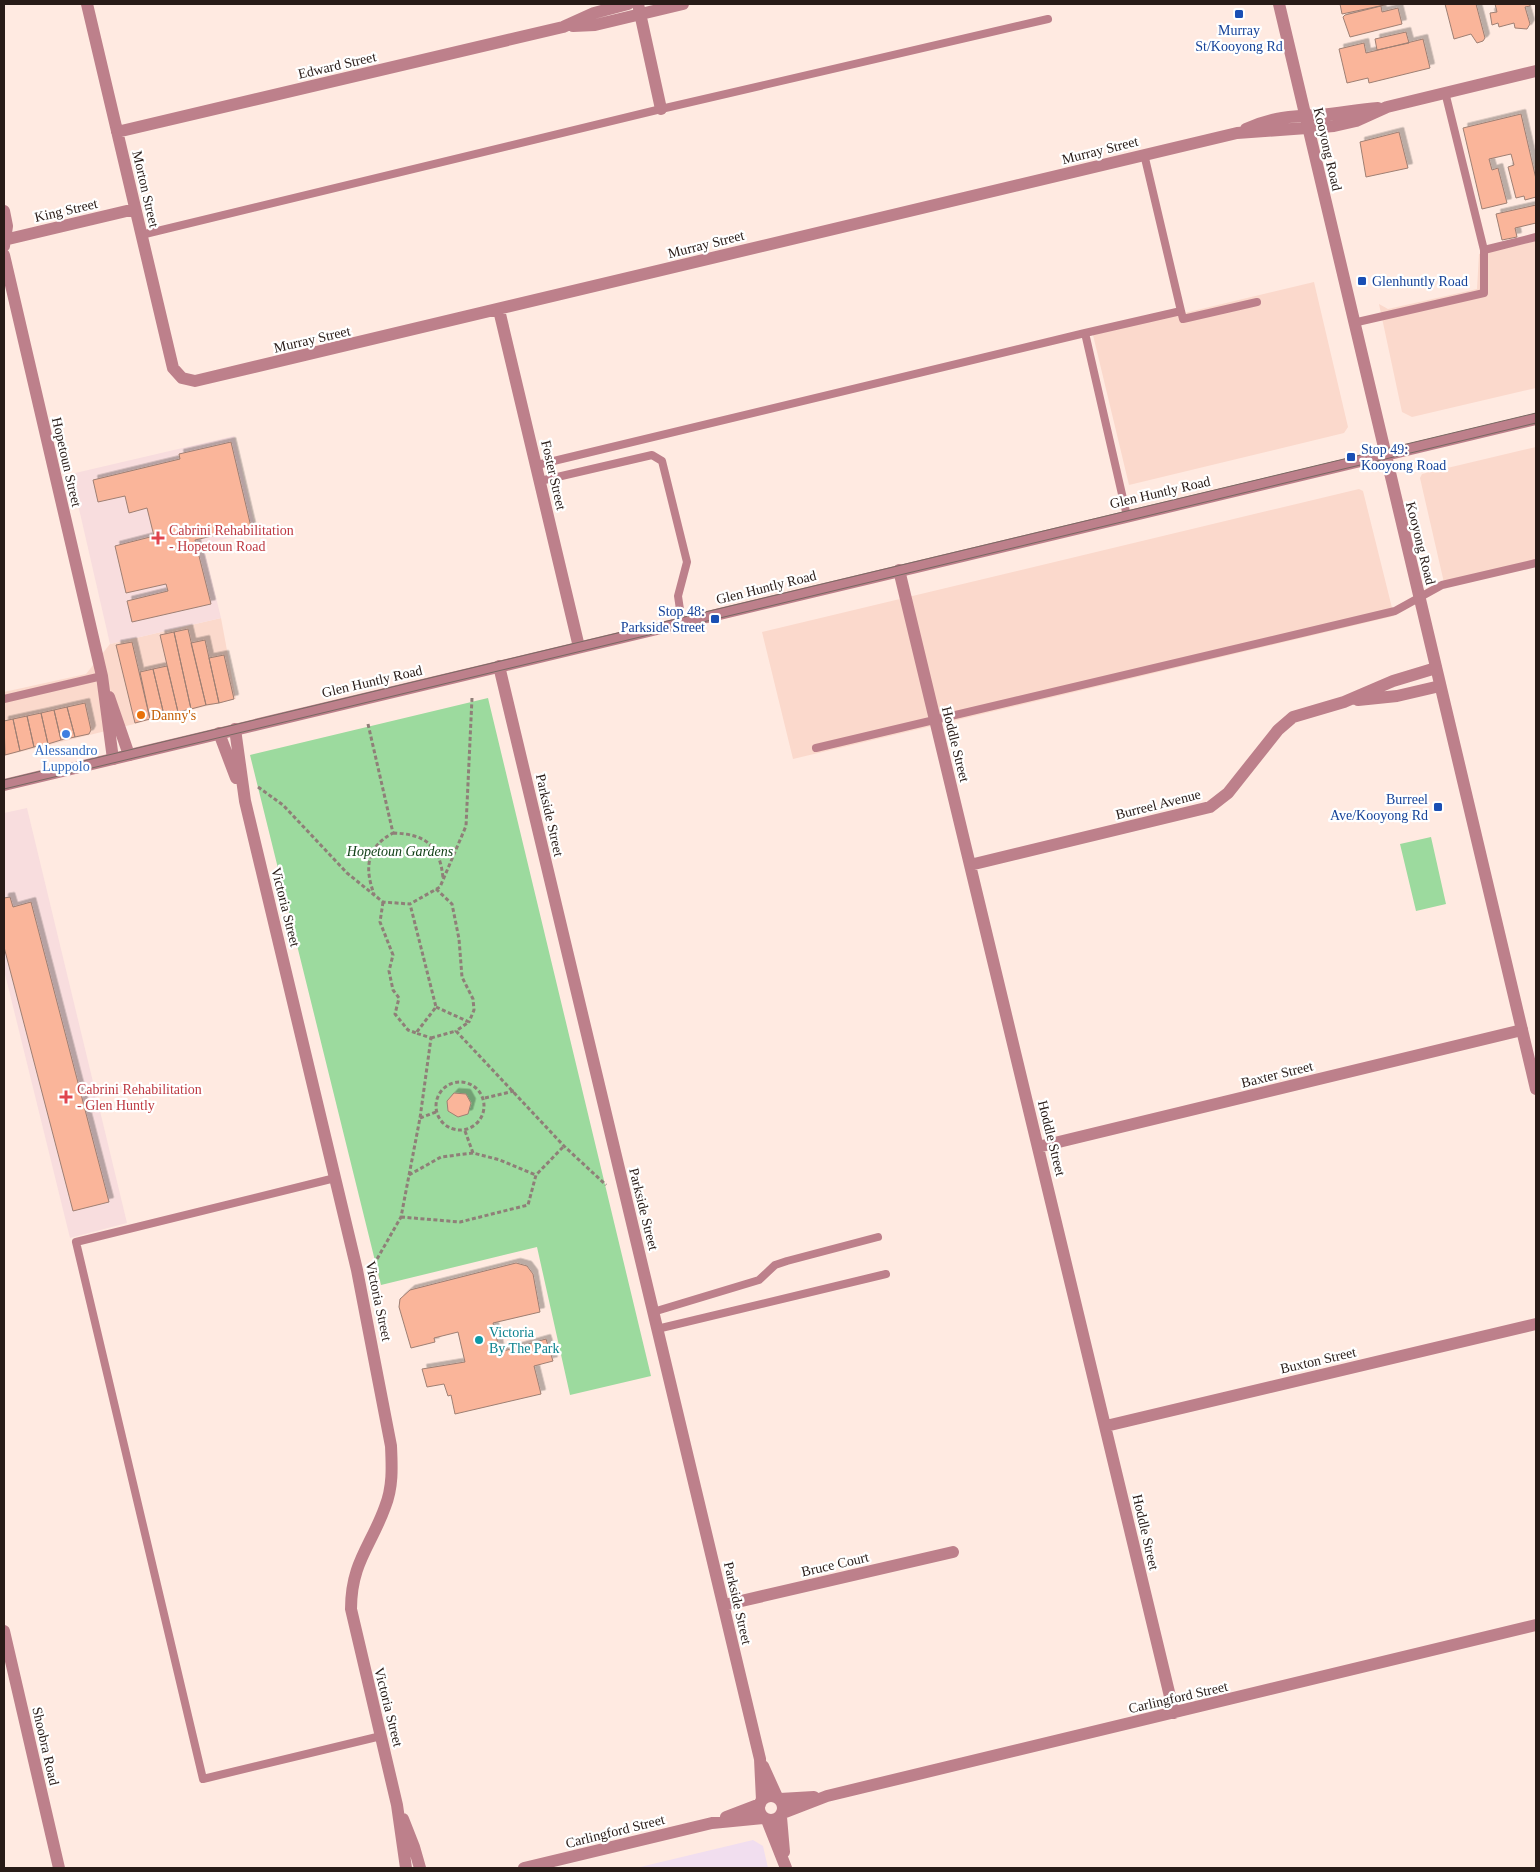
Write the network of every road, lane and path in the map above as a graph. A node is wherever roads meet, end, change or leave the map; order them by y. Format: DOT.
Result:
graph roads {
  1 [pos="86,4"];
  2 [pos="628,4"];
  3 [pos="683,4"];
  4 [pos="1279,4"];
  5 [pos="639,10"];
  6 [pos="1048,19"];
  7 [pos="563,27"];
  8 [pos="1536,71"];
  9 [pos="1445,92"];
  10 [pos="661,109"];
  11 [pos="1306,121"];
  12 [pos="117,132"];
  13 [pos="1144,154"];
  14 [pos="135,209"];
  15 [pos="4,211"];
  16 [pos="141,235"];
  17 [pos="1536,237"];
  18 [pos="4,247"];
  19 [pos="1484,250"];
  20 [pos="1257,302"];
  21 [pos="499,310"];
  22 [pos="1181,311"];
  23 [pos="1353,323"];
  24 [pos="1085,333"];
  25 [pos="182,378"];
  26 [pos="1536,418"];
  27 [pos="1384,454"];
  28 [pos="537,465"];
  29 [pos="540,481"];
  30 [pos="1127,516"];
  31 [pos="1536,563"];
  32 [pos="899,570"];
  33 [pos="1419,597"];
  34 [pos="682,623"];
  35 [pos="579,647"];
  36 [pos="500,666"];
  37 [pos="1436,668"];
  38 [pos="102,676"];
  39 [pos="1440,686"];
  40 [pos="472,698"];
  41 [pos="4,699"];
  42 [pos="1344,702"];
  43 [pos="935,720"];
  44 [pos="368,724"];
  45 [pos="235,729"];
  46 [pos="219,733"];
  47 [pos="816,748"];
  48 [pos="129,755"];
  49 [pos="113,759"];
  50 [pos="4,785"];
  51 [pos="257,796"];
  52 [pos="245,801"];
  53 [pos="394,833"];
  54 [pos="970,865"];
  55 [pos="443,880"];
  56 [pos="436,890"];
  57 [pos="374,895"];
  58 [pos="383,902"];
  59 [pos="410,904"];
  60 [pos="436,1007"];
  61 [pos="469,1022"];
  62 [pos="1522,1030"];
  63 [pos="456,1031"];
  64 [pos="416,1033"];
  65 [pos="431,1038"];
  66 [pos="1536,1090"];
  67 [pos="514,1091"];
  68 [pos="485,1098"];
  69 [pos="436,1112"];
  70 [pos="420,1118"];
  71 [pos="465,1131"];
  72 [pos="564,1146"];
  73 [pos="1038,1147"];
  74 [pos="473,1152"];
  75 [pos="409,1175"];
  76 [pos="536,1175"];
  77 [pos="336,1178"];
  78 [pos="608,1186"];
  79 [pos="401,1217"];
  80 [pos="878,1237"];
  81 [pos="370,1254"];
  82 [pos="886,1274"];
  83 [pos="653,1312"];
  84 [pos="1536,1324"];
  85 [pos="657,1329"];
  86 [pos="1106,1426"];
  87 [pos="953,1552"];
  88 [pos="724,1605"];
  89 [pos="1536,1626"];
  90 [pos="4,1631"];
  91 [pos="1174,1713"];
  92 [pos="381,1736"];
  93 [pos="760,1759"];
  94 [pos="827,1796"];
  95 [pos="778,1798"];
  96 [pos="761,1802"];
  97 [pos="397,1805"];
  98 [pos="782,1815"];
  99 [pos="765,1819"];
  100 [pos="712,1823"];
  101 [pos="785,1865"];
  102 [pos="59,1868"];
  103 [pos="406,1868"];
  104 [pos="420,1868"];
  105 [pos="524,1868"];
  1 -- 12 [label="street, Morton Street"];
  2 -- 7 [label="street, Edward Street"];
  3 -- 5 [label="street, Edward Street"];
  4 -- 11 [label="street, Kooyong Road"];
  5 -- 7 [label="street, Edward Street"];
  5 -- 10 [label="street"];
  6 -- 10 [label="lane"];
  7 -- 12 [label="street, Edward Street"];
  8 -- 9 [label="street, Murray Street"];
  9 -- 11 [label="street, Murray Street"];
  9 -- 19 [label="lane"];
  10 -- 16 [label="lane"];
  11 -- 13 [label="street, Murray Street"];
  11 -- 23 [label="street, Kooyong Road"];
  12 -- 14 [label="street, Morton Street"];
  13 -- 21 [label="street, Murray Street"];
  13 -- 22 [label="lane"];
  14 -- 16 [label="street, Morton Street"];
  14 -- 18 [label="street, King Street"];
  15 -- 18 [label="street, Hopetoun Street"];
  16 -- 25 [label="street, Morton Street"];
  17 -- 19 [label="lane"];
  18 -- 38 [label="street, Hopetoun Street"];
  19 -- 23 [label="lane"];
  20 -- 22 [label="lane"];
  21 -- 25 [label="street, Murray Street"];
  21 -- 28 [label="street, Foster Street"];
  22 -- 24 [label="lane"];
  23 -- 27 [label="street, Kooyong Road"];
  24 -- 28 [label="lane"];
  24 -- 30 [label="lane"];
  26 -- 27 [label="street, Glen Huntly Road"];
  27 -- 30 [label="street, Glen Huntly Road"];
  27 -- 33 [label="street, Kooyong Road"];
  28 -- 29 [label="street, Foster Street"];
  29 -- 34 [label="lane"];
  29 -- 35 [label="street, Foster Street"];
  30 -- 32 [label="street, Glen Huntly Road"];
  31 -- 33 [label="lane"];
  32 -- 34 [label="street, Glen Huntly Road"];
  32 -- 43 [label="street, Hoddle Street"];
  33 -- 37 [label="street, Kooyong Road"];
  33 -- 43 [label="lane"];
  34 -- 35 [label="street, Glen Huntly Road"];
  35 -- 36 [label="street, Glen Huntly Road"];
  36 -- 45 [label="street, Glen Huntly Road"];
  36 -- 83 [label="street, Parkside Street"];
  37 -- 39 [label="street, Kooyong Road"];
  37 -- 42 [label="street, Burreel Avenue"];
  38 -- 41 [label="lane"];
  38 -- 48 [label="street, Hopetoun Street"];
  38 -- 49 [label="street, Hopetoun Street"];
  39 -- 42 [label="street, Burreel Avenue"];
  39 -- 62 [label="street, Kooyong Road"];
  40 -- 55 [label="path"];
  42 -- 54 [label="street, Burreel Avenue"];
  43 -- 47 [label="lane"];
  43 -- 54 [label="street, Hoddle Street"];
  44 -- 53 [label="path"];
  45 -- 46 [label="street, Glen Huntly Road"];
  45 -- 52 [label="street, Victoria Street"];
  46 -- 48 [label="street, Glen Huntly Road"];
  46 -- 52 [label="street, Victoria Street"];
  48 -- 49 [label="street, Glen Huntly Road"];
  49 -- 50 [label="street, Glen Huntly Road"];
  51 -- 57 [label="path"];
  52 -- 77 [label="street, Victoria Street"];
  53 -- 55 [label="path"];
  53 -- 57 [label="path"];
  54 -- 73 [label="street, Hoddle Street"];
  55 -- 56 [label="path"];
  56 -- 59 [label="path"];
  56 -- 61 [label="path"];
  57 -- 58 [label="path"];
  58 -- 59 [label="path"];
  58 -- 64 [label="path"];
  59 -- 60 [label="path"];
  60 -- 61 [label="path"];
  60 -- 64 [label="path"];
  61 -- 63 [label="path"];
  62 -- 66 [label="street, Kooyong Road"];
  62 -- 73 [label="street, Baxter Street"];
  63 -- 65 [label="path"];
  63 -- 67 [label="path"];
  64 -- 65 [label="path"];
  65 -- 70 [label="path"];
  67 -- 68 [label="path"];
  67 -- 72 [label="path"];
  68 -- 69 [label="path"];
  68 -- 71 [label="path"];
  69 -- 70 [label="path"];
  69 -- 71 [label="path"];
  70 -- 75 [label="path"];
  71 -- 74 [label="path"];
  72 -- 76 [label="path"];
  72 -- 78 [label="path"];
  73 -- 86 [label="street, Hoddle Street"];
  74 -- 75 [label="path"];
  74 -- 76 [label="path"];
  75 -- 79 [label="path"];
  76 -- 79 [label="path"];
  77 -- 92 [label="street, Victoria Street"];
  77 -- 92 [label="lane"];
  79 -- 81 [label="path"];
  80 -- 83 [label="lane"];
  82 -- 85 [label="lane"];
  83 -- 85 [label="street, Parkside Street"];
  84 -- 86 [label="street, Buxton Street"];
  85 -- 88 [label="street, Parkside Street"];
  86 -- 91 [label="street, Hoddle Street"];
  87 -- 88 [label="street, Bruce Court"];
  88 -- 93 [label="street, Parkside Street"];
  89 -- 91 [label="street, Carlingford Street"];
  90 -- 102 [label="street, Shoobra Road"];
  91 -- 94 [label="street, Carlingford Street"];
  92 -- 97 [label="street, Victoria Street"];
  93 -- 95 [label="street, Parkside Street"];
  93 -- 96 [label="street, Parkside Street"];
  94 -- 95 [label="street, Carlingford Street"];
  94 -- 98 [label="street, Carlingford Street"];
  95 -- 96 [label="street"];
  95 -- 98 [label="street"];
  96 -- 99 [label="street"];
  96 -- 100 [label="street, Carlingford Street"];
  97 -- 103 [label="street, Victoria Street"];
  97 -- 104 [label="street, Victoria Street"];
  98 -- 99 [label="street"];
  98 -- 101 [label="street"];
  99 -- 100 [label="street, Carlingford Street"];
  99 -- 101 [label="street"];
  100 -- 105 [label="street, Carlingford Street"];
}
